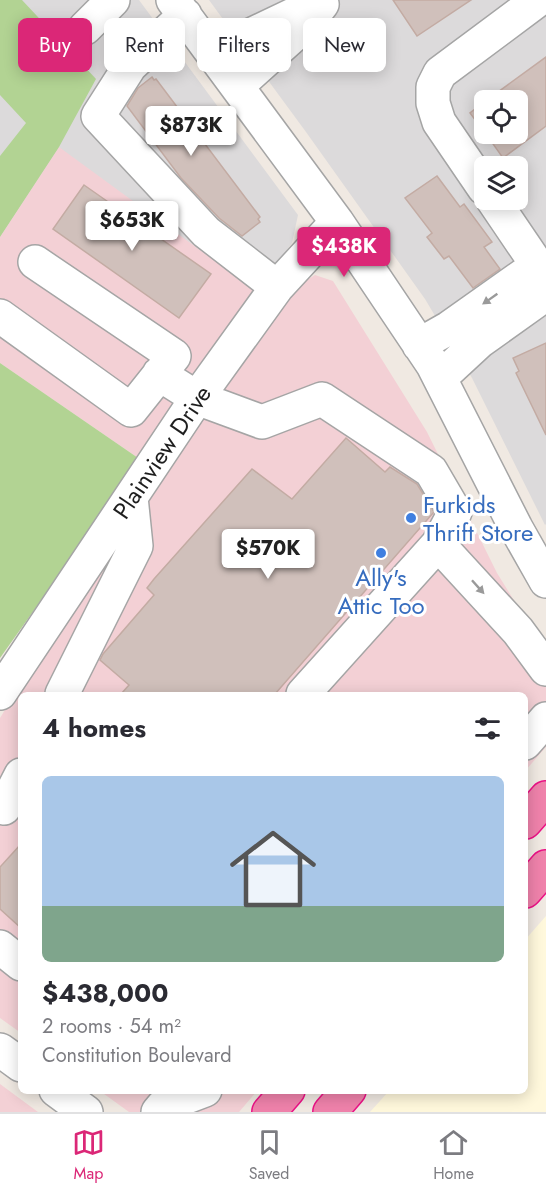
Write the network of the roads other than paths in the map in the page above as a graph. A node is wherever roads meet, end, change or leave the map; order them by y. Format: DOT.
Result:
graph roads {
  1 [pos="113,0"];
  2 [pos="538,0"];
  3 [pos="325,2"];
  4 [pos="179,8"];
  5 [pos="286,18"];
  6 [pos="92,21"];
  7 [pos="197,32"];
  8 [pos="227,72"];
  9 [pos="237,86"];
  10 [pos="474,173"];
  11 [pos="499,210"];
  12 [pos="337,222"];
  13 [pos="35,262"];
  14 [pos="543,279"];
  15 [pos="277,287"];
  16 [pos="0,316"];
  17 [pos="419,345"];
  18 [pos="159,374"];
  19 [pos="440,378"];
  20 [pos="197,398"];
  21 [pos="131,497"];
  22 [pos="438,544"];
  23 [pos="545,578"];
  24 [pos="546,669"];
  25 [pos="63,692"];
  26 [pos="305,692"];
  27 [pos="0,693"];
  28 [pos="18,784"];
  29 [pos="8,815"];
  30 [pos="546,867"];
  31 [pos="528,888"];
  32 [pos="0,947"];
  33 [pos="18,962"];
  34 [pos="61,1094"];
  35 [pos="190,1094"];
  36 [pos="285,1094"];
  37 [pos="346,1094"];
  38 [pos="156,1103"];
  39 [pos="86,1112"];
  40 [pos="269,1112"];
  41 [pos="330,1112"];
  1 -- 6 [label="street"];
  2 -- 10 [label="street"];
  3 -- 5 [label="street"];
  3 -- 9 [label="street"];
  4 -- 7 [label="street"];
  4 -- 15 [label="street"];
  8 -- 9 [label="street"];
  9 -- 12 [label="street"];
  11 -- 14 [label="street"];
  12 -- 15 [label="street, Plainview Drive"];
  12 -- 17 [label="street"];
  13 -- 18 [label="street"];
  14 -- 17 [label="street, one-way"];
  14 -- 19 [label="street"];
  15 -- 20 [label="street, Plainview Drive"];
  16 -- 18 [label="street"];
  17 -- 19 [label="street"];
  18 -- 20 [label="street"];
  19 -- 23 [label="street"];
  20 -- 21 [label="street, Plainview Drive"];
  20 -- 22 [label="street"];
  21 -- 25 [label="street"];
  21 -- 27 [label="street, Plainview Drive"];
  22 -- 24 [label="street, one-way"];
  22 -- 26 [label="street"];
  28 -- 29 [label="street"];
  30 -- 31 [label="highway"];
  32 -- 33 [label="street"];
  34 -- 39 [label="street"];
  35 -- 38 [label="street"];
  36 -- 40 [label="highway"];
  37 -- 41 [label="highway"];
}
